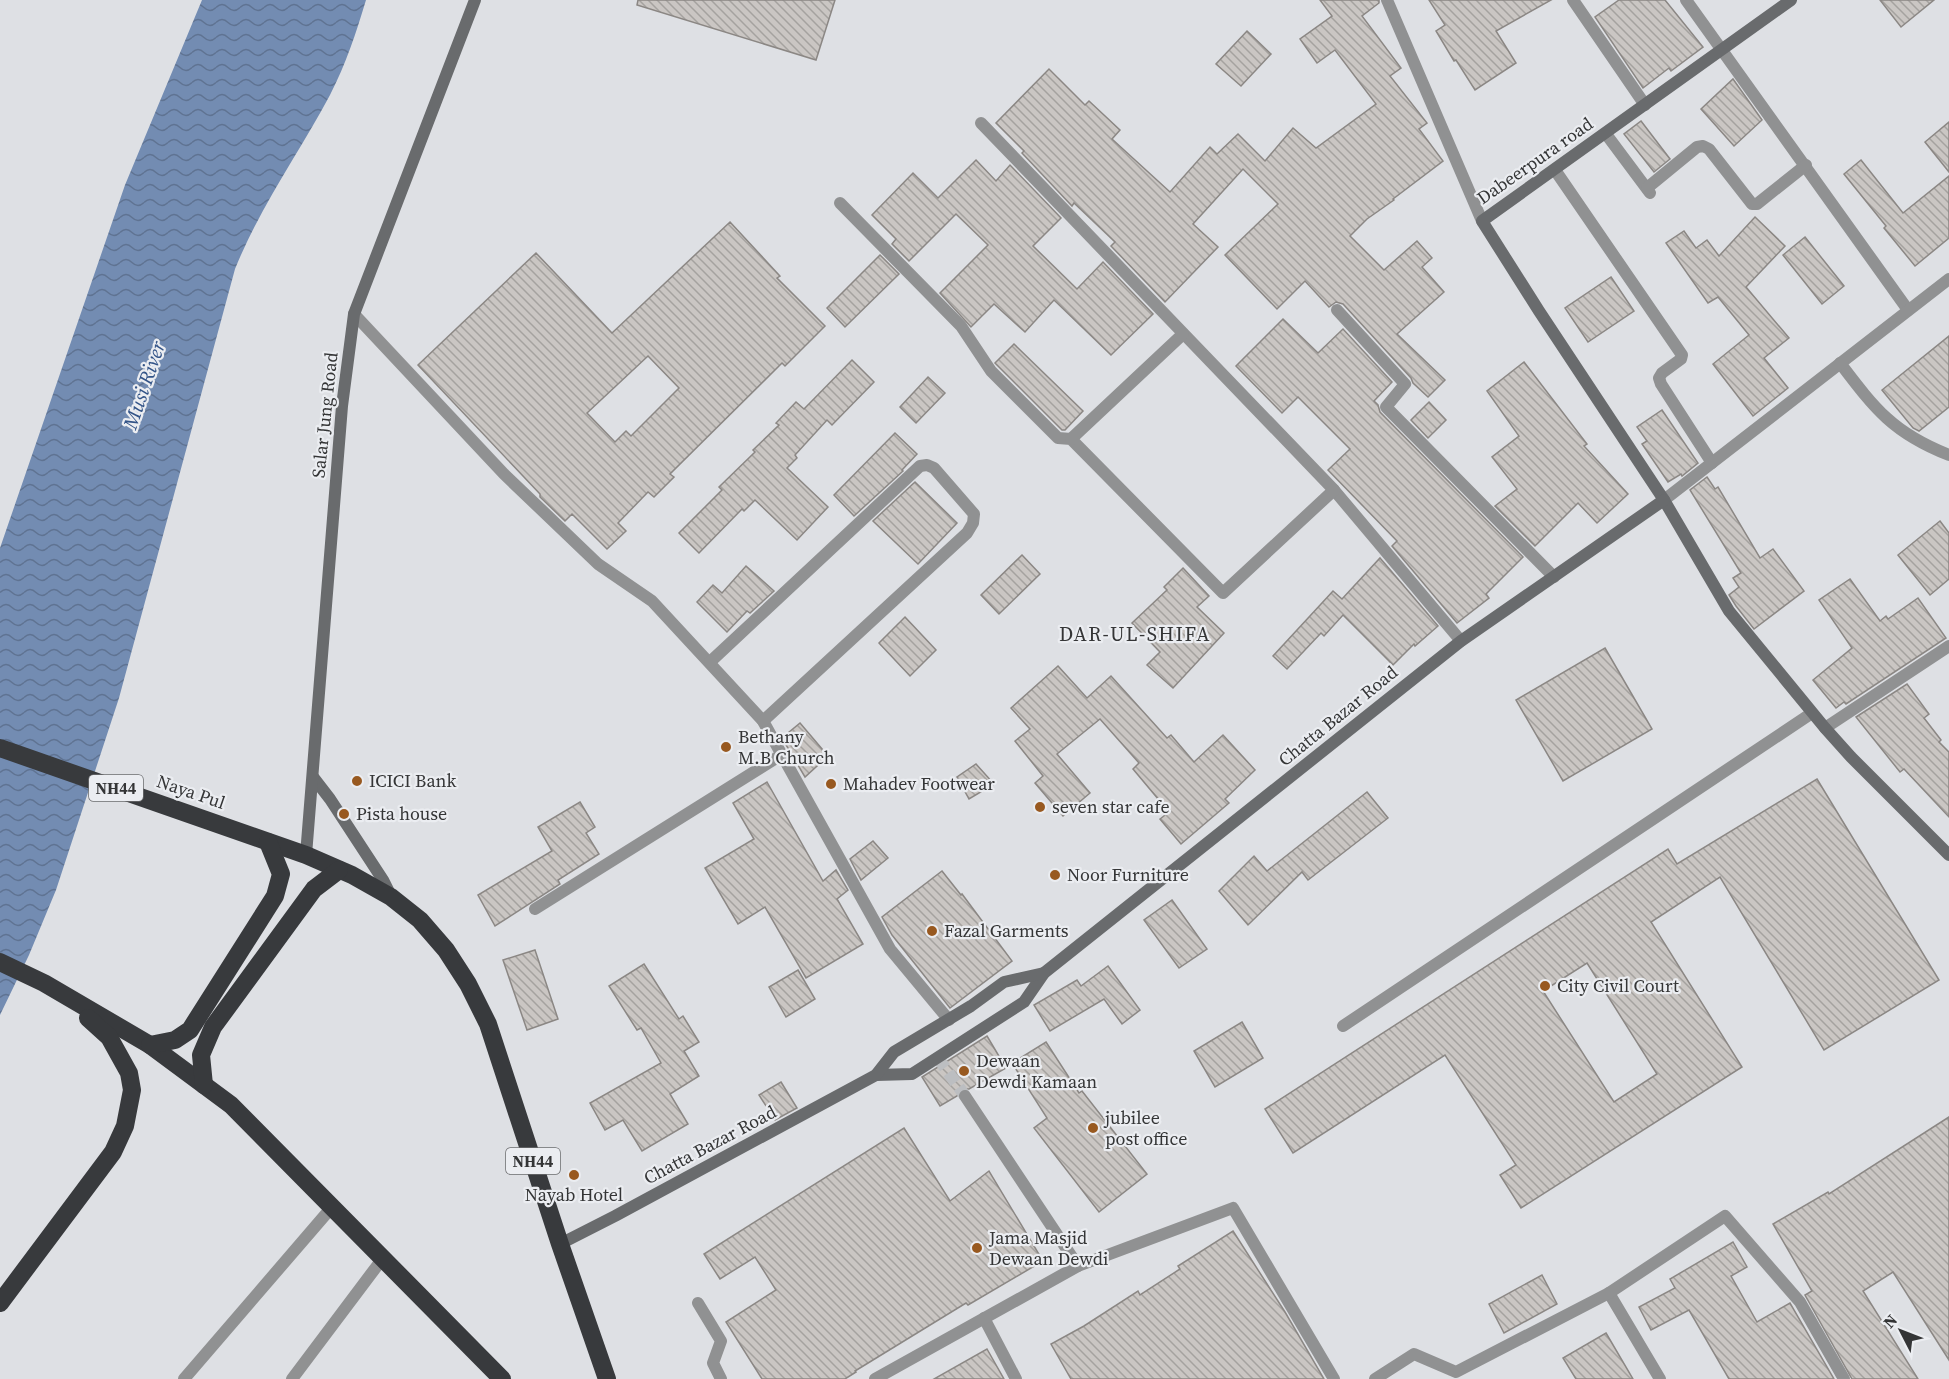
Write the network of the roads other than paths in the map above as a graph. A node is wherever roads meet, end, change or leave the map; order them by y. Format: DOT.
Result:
graph roads {
  1 [pos="475,0"];
  2 [pos="1387,0"];
  3 [pos="1573,0"];
  4 [pos="1686,0"];
  5 [pos="1791,0"];
  6 [pos="1723,50"];
  7 [pos="1645,105"];
  8 [pos="981,123"];
  9 [pos="1606,134"];
  10 [pos="1806,165"];
  11 [pos="1555,170"];
  12 [pos="840,203"];
  13 [pos="1482,220"];
  14 [pos="1949,279"];
  15 [pos="1337,310"];
  16 [pos="1908,310"];
  17 [pos="354,314"];
  18 [pos="1183,334"];
  19 [pos="1840,363"];
  20 [pos="1071,439"];
  21 [pos="1949,455"];
  22 [pos="1713,463"];
  23 [pos="1334,490"];
  24 [pos="1664,500"];
  25 [pos="1554,577"];
  26 [pos="1461,641"];
  27 [pos="1949,646"];
  28 [pos="710,663"];
  29 [pos="1812,713"];
  30 [pos="763,721"];
  31 [pos="1825,728"];
  32 [pos="0,748"];
  33 [pos="781,756"];
  34 [pos="313,777"];
  35 [pos="268,842"];
  36 [pos="306,855"];
  37 [pos="1949,855"];
  38 [pos="339,870"];
  39 [pos="391,897"];
  40 [pos="536,909"];
  41 [pos="0,962"];
  42 [pos="1044,973"];
  43 [pos="44,983"];
  44 [pos="949,1020"];
  45 [pos="1343,1026"];
  46 [pos="150,1045"];
  47 [pos="876,1076"];
  48 [pos="204,1085"];
  49 [pos="965,1096"];
  50 [pos="332,1207"];
  51 [pos="560,1244"];
  52 [pos="382,1258"];
  53 [pos="1078,1266"];
  54 [pos="1609,1293"];
  55 [pos="0,1303"];
  56 [pos="698,1303"];
  57 [pos="984,1318"];
  58 [pos="1458,1375"];
  59 [pos="184,1379"];
  60 [pos="292,1379"];
  61 [pos="502,1379"];
  62 [pos="607,1379"];
  63 [pos="721,1379"];
  64 [pos="875,1379"];
  65 [pos="1016,1379"];
  66 [pos="1334,1379"];
  67 [pos="1375,1379"];
  68 [pos="1660,1379"];
  69 [pos="1844,1379"];
  1 -- 17 [label="street, Salar Jung Road"];
  2 -- 13 [label="street"];
  3 -- 7 [label="street"];
  4 -- 6 [label="street"];
  5 -- 6 [label="street, Dabeerpura road"];
  6 -- 7 [label="street, Dabeerpura road"];
  6 -- 10 [label="street"];
  7 -- 9 [label="street, Dabeerpura road"];
  8 -- 18 [label="street"];
  9 -- 10 [label="street"];
  9 -- 11 [label="street, Dabeerpura road"];
  10 -- 16 [label="street"];
  11 -- 13 [label="street, Dabeerpura road"];
  11 -- 22 [label="street"];
  12 -- 20 [label="street"];
  13 -- 24 [label="street, Dabeerpura road"];
  14 -- 16 [label="street"];
  15 -- 25 [label="street"];
  16 -- 19 [label="street"];
  17 -- 28 [label="street"];
  17 -- 34 [label="street, Salar Jung Road"];
  18 -- 20 [label="street"];
  18 -- 23 [label="street"];
  19 -- 21 [label="street"];
  19 -- 22 [label="street"];
  20 -- 23 [label="street"];
  22 -- 24 [label="street"];
  23 -- 26 [label="street"];
  24 -- 25 [label="street, Chatta Bazar Road"];
  24 -- 29 [label="street, Dabeerpura road"];
  25 -- 26 [label="street, Chatta Bazar Road"];
  26 -- 42 [label="street, Chatta Bazar Road"];
  27 -- 31 [label="street"];
  28 -- 30 [label="street"];
  28 -- 30 [label="street"];
  29 -- 31 [label="street, Dabeerpura road"];
  29 -- 45 [label="street"];
  30 -- 33 [label="street"];
  31 -- 37 [label="street, Dabeerpura road"];
  32 -- 35 [label="highway, Naya Pul / NH44"];
  33 -- 40 [label="street"];
  33 -- 44 [label="street"];
  34 -- 36 [label="street, Salar Jung Road"];
  34 -- 39 [label="street"];
  35 -- 36 [label="highway, NH44"];
  35 -- 46 [label="highway"];
  36 -- 38 [label="highway, NH44"];
  38 -- 39 [label="highway, NH44"];
  38 -- 48 [label="highway"];
  39 -- 51 [label="highway, NH44"];
  41 -- 43 [label="highway"];
  42 -- 44 [label="street, Chatta Bazar Road"];
  42 -- 47 [label="street, Chatta Bazar Road"];
  43 -- 46 [label="highway"];
  43 -- 55 [label="highway"];
  44 -- 47 [label="street, Chatta Bazar Road"];
  46 -- 48 [label="highway"];
  47 -- 51 [label="street, Chatta Bazar Road"];
  48 -- 50 [label="highway"];
  49 -- 53 [label="street"];
  50 -- 52 [label="highway"];
  50 -- 59 [label="street"];
  51 -- 62 [label="highway, NH44"];
  52 -- 60 [label="street"];
  52 -- 61 [label="highway"];
  53 -- 57 [label="street"];
  53 -- 66 [label="street"];
  54 -- 58 [label="street"];
  54 -- 68 [label="street"];
  54 -- 69 [label="street"];
  56 -- 63 [label="street"];
  57 -- 64 [label="street"];
  57 -- 65 [label="street"];
  58 -- 67 [label="street"];
}
